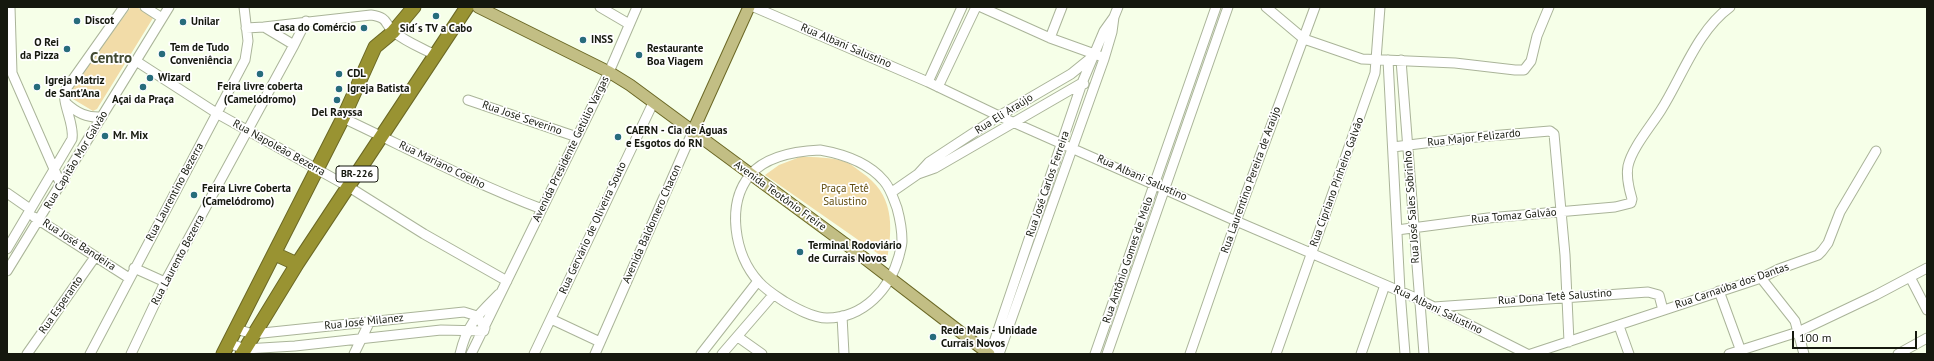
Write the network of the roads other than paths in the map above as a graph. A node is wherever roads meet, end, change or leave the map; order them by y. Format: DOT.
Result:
graph roads {
  1 [pos="10,7"];
  2 [pos="124,7"];
  3 [pos="145,7"];
  4 [pos="169,7"];
  5 [pos="244,7"];
  6 [pos="414,7"];
  7 [pos="467,7"];
  8 [pos="478,7"];
  9 [pos="600,7"];
  10 [pos="637,7"];
  11 [pos="749,7"];
  12 [pos="754,7"];
  13 [pos="963,7"];
  14 [pos="976,7"];
  15 [pos="981,7"];
  16 [pos="1062,7"];
  17 [pos="1118,7"];
  18 [pos="1216,7"];
  19 [pos="1228,7"];
  20 [pos="1266,7"];
  21 [pos="1315,7"];
  22 [pos="1380,7"];
  23 [pos="1549,7"];
  24 [pos="1730,7"];
  25 [pos="1114,17"];
  26 [pos="162,18"];
  27 [pos="306,21"];
  28 [pos="629,24"];
  29 [pos="264,27"];
  30 [pos="246,28"];
  31 [pos="393,32"];
  32 [pos="1050,38"];
  33 [pos="1205,39"];
  34 [pos="1304,39"];
  35 [pos="1215,43"];
  36 [pos="294,45"];
  37 [pos="1094,55"];
  38 [pos="435,56"];
  39 [pos="1104,59"];
  40 [pos="1377,60"];
  41 [pos="1388,60"];
  42 [pos="1401,60"];
  43 [pos="9,61"];
  44 [pos="136,61"];
  45 [pos="609,72"];
  46 [pos="928,82"];
  47 [pos="1082,83"];
  48 [pos="1188,86"];
  49 [pos="938,87"];
  50 [pos="1094,87"];
  51 [pos="1198,90"];
  52 [pos="468,100"];
  53 [pos="66,102"];
  54 [pos="653,103"];
  55 [pos="218,114"];
  56 [pos="999,116"];
  57 [pos="102,117"];
  58 [pos="343,118"];
  59 [pos="1013,122"];
  60 [pos="249,130"];
  61 [pos="692,133"];
  62 [pos="382,136"];
  63 [pos="1171,136"];
  64 [pos="577,137"];
  65 [pos="1182,140"];
  66 [pos="1062,143"];
  67 [pos="1407,145"];
  68 [pos="1072,147"];
  69 [pos="1393,148"];
  70 [pos="1876,151"];
  71 [pos="316,168"];
  72 [pos="54,170"];
  73 [pos="918,174"];
  74 [pos="751,175"];
  75 [pos="1154,184"];
  76 [pos="61,185"];
  77 [pos="349,187"];
  78 [pos="1164,189"];
  79 [pos="892,192"];
  80 [pos="7,193"];
  81 [pos="542,209"];
  82 [pos="29,211"];
  83 [pos="1561,212"];
  84 [pos="39,220"];
  85 [pos="1236,221"];
  86 [pos="1413,227"];
  87 [pos="1397,230"];
  88 [pos="1132,248"];
  89 [pos="7,249"];
  90 [pos="1143,252"];
  91 [pos="1312,253"];
  92 [pos="275,254"];
  93 [pos="94,257"];
  94 [pos="297,264"];
  95 [pos="134,268"];
  96 [pos="1927,268"];
  97 [pos="7,271"];
  98 [pos="1910,277"];
  99 [pos="129,278"];
  100 [pos="891,278"];
  101 [pos="1761,278"];
  102 [pos="507,281"];
  103 [pos="758,281"];
  104 [pos="165,282"];
  105 [pos="1384,285"];
  106 [pos="503,290"];
  107 [pos="1117,290"];
  108 [pos="1400,291"];
  109 [pos="1719,292"];
  110 [pos="1128,293"];
  111 [pos="773,295"];
  112 [pos="1567,297"];
  113 [pos="1418,299"];
  114 [pos="1434,307"];
  115 [pos="1663,310"];
  116 [pos="1927,310"];
  117 [pos="477,316"];
  118 [pos="842,316"];
  119 [pos="551,320"];
  120 [pos="370,321"];
  121 [pos="1619,326"];
  122 [pos="484,329"];
  123 [pos="236,330"];
  124 [pos="467,330"];
  125 [pos="1798,332"];
  126 [pos="253,334"];
  127 [pos="364,337"];
  128 [pos="738,337"];
  129 [pos="1927,338"];
  130 [pos="600,342"];
  131 [pos="1570,342"];
  132 [pos="226,349"];
  133 [pos="244,352"];
  134 [pos="1741,352"];
  135 [pos="27,354"];
  136 [pos="90,354"];
  137 [pos="131,354"];
  138 [pos="354,354"];
  139 [pos="460,354"];
  140 [pos="471,354"];
  141 [pos="534,354"];
  142 [pos="595,354"];
  143 [pos="701,354"];
  144 [pos="722,354"];
  145 [pos="762,354"];
  146 [pos="844,354"];
  147 [pos="989,354"];
  148 [pos="999,354"];
  149 [pos="1097,354"];
  150 [pos="1107,354"];
  151 [pos="1190,354"];
  152 [pos="1276,354"];
  153 [pos="1362,354"];
  154 [pos="1405,354"];
  155 [pos="1424,354"];
  156 [pos="1527,354"];
  157 [pos="1531,354"];
  158 [pos="1630,354"];
  159 [pos="1729,354"];
  160 [pos="1804,354"];
  161 [pos="1898,354"];
  1 -- 43 [label="street"];
  2 -- 53 [label="street"];
  3 -- 26 [label="street"];
  4 -- 26 [label="street, Rua Capitão Mor Galvão"];
  5 -- 30 [label="street, Rua Laurentino Bezerra"];
  6 -- 31 [label="highway, BR-226"];
  7 -- 38 [label="highway, BR-226"];
  8 -- 45 [label="main road, Avenida Teotônio Freire"];
  9 -- 28 [label="street"];
  10 -- 28 [label="street, Avenida Presidente Getúlio Vargas"];
  11 -- 61 [label="main road, Avenida Baldomero Chacon"];
  12 -- 46 [label="street, Rua Albani Salustino"];
  13 -- 46 [label="street"];
  14 -- 49 [label="street"];
  15 -- 32 [label="street"];
  16 -- 32 [label="street"];
  17 -- 25 [label="street, Rua José Carlos Ferreira"];
  18 -- 33 [label="street, Rua Antônio Gomes de Melo"];
  19 -- 35 [label="street, Rua Antônio Gomes de Melo"];
  20 -- 34 [label="street"];
  21 -- 34 [label="street, Rua Laurentino Pereira de Araújo"];
  22 -- 40 [label="street, Rua Cipriano Pinheiro Galvão"];
  23 -- 42 [label="street"];
  24 -- 83 [label="street, Rua Tomaz Galvão"];
  25 -- 37 [label="street, Rua José Carlos Ferreira"];
  25 -- 39 [label="street, Rua José Carlos Ferreira"];
  26 -- 44 [label="street, Rua Capitão Mor Galvão"];
  27 -- 29 [label="street"];
  27 -- 31 [label="street"];
  27 -- 36 [label="street, Rua Laurento Bezerra"];
  28 -- 45 [label="street, Avenida Presidente Getúlio Vargas"];
  29 -- 30 [label="street"];
  29 -- 36 [label="street"];
  30 -- 55 [label="street, Rua Laurentino Bezerra"];
  31 -- 38 [label="street"];
  31 -- 58 [label="highway, BR-226"];
  32 -- 37 [label="street"];
  33 -- 35 [label="street"];
  33 -- 48 [label="street, Rua Antônio Gomes de Melo"];
  34 -- 40 [label="street"];
  34 -- 85 [label="street, Rua Laurentino Pereira de Araújo"];
  35 -- 51 [label="street, Rua Antônio Gomes de Melo"];
  36 -- 60 [label="street, Rua Laurento Bezerra"];
  37 -- 39 [label="street"];
  37 -- 47 [label="street, Rua José Carlos Ferreira"];
  37 -- 56 [label="street, Rua Eli Araújo"];
  38 -- 62 [label="highway, BR-226"];
  39 -- 50 [label="street, Rua José Carlos Ferreira"];
  40 -- 41 [label="street"];
  40 -- 91 [label="street, Rua Cipriano Pinheiro Galvão"];
  41 -- 42 [label="street"];
  41 -- 69 [label="street, Rua José Sales Sobrinho"];
  42 -- 67 [label="street, Rua José Sales Sobrinho"];
  43 -- 72 [label="street"];
  44 -- 55 [label="street, Rua Napoleão Bezerra"];
  44 -- 57 [label="street, Rua Capitão Mor Galvão"];
  45 -- 54 [label="main road, Avenida Teotônio Freire"];
  45 -- 64 [label="street, Avenida Presidente Getúlio Vargas"];
  46 -- 49 [label="street, Rua Albani Salustino"];
  47 -- 50 [label="street"];
  47 -- 59 [label="street, Rua Eli Araújo"];
  47 -- 66 [label="street, Rua José Carlos Ferreira"];
  48 -- 51 [label="street"];
  48 -- 63 [label="street, Rua Antônio Gomes de Melo"];
  49 -- 56 [label="street, Rua Albani Salustino"];
  50 -- 68 [label="street, Rua José Carlos Ferreira"];
  51 -- 65 [label="street, Rua Antônio Gomes de Melo"];
  52 -- 64 [label="street, Rua José Severino"];
  53 -- 57 [label="street"];
  53 -- 72 [label="street, Rua Capitão Mor Galvão"];
  54 -- 61 [label="main road, Avenida Teotônio Freire"];
  54 -- 119 [label="street, Rua Gervário de Oliveira Souto"];
  55 -- 60 [label="street, Rua Napoleão Bezerra"];
  55 -- 95 [label="street, Rua Laurentino Bezerra"];
  56 -- 59 [label="street, Rua Albani Salustino"];
  56 -- 73 [label="street, Rua Eli Araújo"];
  57 -- 76 [label="street, Rua Capitão Mor Galvão"];
  58 -- 62 [label="street, Rua Mariano Coelho"];
  58 -- 71 [label="highway, BR-226"];
  59 -- 66 [label="street, Rua Albani Salustino"];
  59 -- 73 [label="street, Rua Eli Araújo"];
  60 -- 71 [label="street, Rua Napoleão Bezerra"];
  60 -- 104 [label="street, Rua Laurento Bezerra"];
  61 -- 74 [label="main road, Avenida Teotônio Freire"];
  61 -- 130 [label="street, Avenida Baldomero Chacon"];
  62 -- 77 [label="highway, BR-226"];
  62 -- 81 [label="street, Rua Mariano Coelho"];
  63 -- 65 [label="street"];
  63 -- 75 [label="street, Rua Antônio Gomes de Melo"];
  64 -- 81 [label="street, Avenida Presidente Getúlio Vargas"];
  65 -- 78 [label="street, Rua Antônio Gomes de Melo"];
  66 -- 68 [label="street, Rua Albani Salustino"];
  66 -- 147 [label="street, Rua José Carlos Ferreira"];
  67 -- 69 [label="street, Rua Major Felizardo"];
  67 -- 83 [label="street, Rua Major Felizardo"];
  67 -- 86 [label="street, Rua José Sales Sobrinho"];
  68 -- 75 [label="street, Rua Albani Salustino"];
  68 -- 148 [label="street, Rua José Carlos Ferreira"];
  69 -- 87 [label="street, Rua José Sales Sobrinho"];
  70 -- 101 [label="street, Rua Carnaúba dos Dantas"];
  71 -- 77 [label="street, Rua Napoleão Bezerra"];
  71 -- 92 [label="highway, BR-226"];
  72 -- 76 [label="street"];
  72 -- 82 [label="street, Rua Capitão Mor Galvão"];
  73 -- 79 [label="street, Rua Eli Araújo"];
  74 -- 79 [label="street"];
  74 -- 100 [label="main road, Avenida Teotônio Freire"];
  74 -- 103 [label="street"];
  75 -- 78 [label="street, Rua Albani Salustino"];
  75 -- 88 [label="street, Rua Antônio Gomes de Melo"];
  76 -- 84 [label="street, Rua Capitão Mor Galvão"];
  77 -- 94 [label="highway, BR-226"];
  77 -- 102 [label="street, Rua Napoleão Bezerra"];
  78 -- 85 [label="street, Rua Albani Salustino"];
  78 -- 90 [label="street, Rua Antônio Gomes de Melo"];
  79 -- 100 [label="street"];
  80 -- 82 [label="street, Rua José Bandeira"];
  81 -- 102 [label="street, Avenida Presidente Getúlio Vargas"];
  82 -- 84 [label="street, Rua José Bandeira"];
  82 -- 89 [label="street, Rua Capitão Mor Galvão"];
  83 -- 86 [label="street, Rua Tomaz Galvão"];
  83 -- 112 [label="street"];
  84 -- 93 [label="street, Rua José Bandeira"];
  84 -- 97 [label="street, Rua Capitão Mor Galvão"];
  85 -- 91 [label="street, Rua Albani Salustino"];
  85 -- 151 [label="street, Rua Laurentino Pereira de Araújo"];
  86 -- 87 [label="street, Rua Tomaz Galvão"];
  86 -- 113 [label="street, Rua José Sales Sobrinho"];
  87 -- 108 [label="street, Rua José Sales Sobrinho"];
  88 -- 90 [label="street"];
  88 -- 107 [label="street, Rua Antônio Gomes de Melo"];
  90 -- 110 [label="street, Rua Antônio Gomes de Melo"];
  91 -- 105 [label="street, Rua Albani Salustino"];
  91 -- 152 [label="street, Rua Cipriano Pinheiro Galvão"];
  92 -- 94 [label="highway"];
  92 -- 123 [label="highway, BR-226"];
  93 -- 99 [label="street, Rua José Bandeira"];
  93 -- 135 [label="street, Rua Esperanto"];
  94 -- 126 [label="highway, BR-226"];
  95 -- 99 [label="street, Rua Laurentino Bezerra"];
  95 -- 104 [label="street"];
  96 -- 98 [label="street"];
  98 -- 116 [label="street"];
  98 -- 125 [label="street"];
  99 -- 136 [label="street, Rua Laurentino Bezerra"];
  100 -- 118 [label="street"];
  100 -- 147 [label="main road, Avenida Teotônio Freire"];
  101 -- 109 [label="street, Rua Carnaúba dos Dantas"];
  101 -- 125 [label="street"];
  102 -- 106 [label="street, Avenida Presidente Getúlio Vargas"];
  103 -- 111 [label="street"];
  103 -- 143 [label="street"];
  104 -- 137 [label="street, Rua Laurento Bezerra"];
  105 -- 108 [label="street, Rua Albani Salustino"];
  105 -- 153 [label="street"];
  106 -- 117 [label="street, Avenida Presidente Getúlio Vargas"];
  106 -- 122 [label="street, Avenida Presidente Getúlio Vargas"];
  107 -- 110 [label="street"];
  107 -- 149 [label="street, Rua Antônio Gomes de Melo"];
  108 -- 113 [label="street, Rua Albani Salustino"];
  108 -- 154 [label="street, Rua José Sales Sobrinho"];
  109 -- 115 [label="street, Rua Carnaúba dos Dantas"];
  109 -- 134 [label="street"];
  110 -- 150 [label="street, Rua Antônio Gomes de Melo"];
  111 -- 118 [label="street"];
  111 -- 128 [label="street"];
  112 -- 114 [label="street, Rua Dona Tetê Salustino"];
  112 -- 115 [label="street, Rua Dona Tetê Salustino"];
  112 -- 131 [label="street"];
  113 -- 114 [label="street, Rua Albani Salustino"];
  113 -- 155 [label="street, Rua José Sales Sobrinho"];
  114 -- 156 [label="street, Rua Albani Salustino"];
  115 -- 121 [label="street, Rua Carnaúba dos Dantas"];
  117 -- 120 [label="street, Rua José Milanez"];
  117 -- 122 [label="street"];
  117 -- 124 [label="street, Avenida Presidente Getúlio Vargas"];
  118 -- 146 [label="street"];
  119 -- 130 [label="street"];
  119 -- 141 [label="street, Rua Gervário de Oliveira Souto"];
  120 -- 126 [label="street, Rua José Milanez"];
  120 -- 127 [label="street"];
  121 -- 131 [label="street, Rua Carnaúba dos Dantas"];
  121 -- 158 [label="street"];
  122 -- 124 [label="street, Rua José Milanez"];
  122 -- 140 [label="street, Avenida Presidente Getúlio Vargas"];
  123 -- 126 [label="street, Rua José Milanez"];
  123 -- 132 [label="highway, BR-226"];
  124 -- 127 [label="street, Rua José Milanez"];
  124 -- 139 [label="street, Avenida Presidente Getúlio Vargas"];
  125 -- 134 [label="street"];
  125 -- 160 [label="street"];
  126 -- 133 [label="highway, BR-226"];
  127 -- 133 [label="street, Rua José Milanez"];
  127 -- 138 [label="street"];
  128 -- 144 [label="street"];
  128 -- 145 [label="street"];
  129 -- 161 [label="street"];
  130 -- 142 [label="street, Avenida Baldomero Chacon"];
  131 -- 157 [label="street, Rua Carnaúba dos Dantas"];
  132 -- 133 [label="street, Rua José Milanez"];
  134 -- 159 [label="street"];
}
